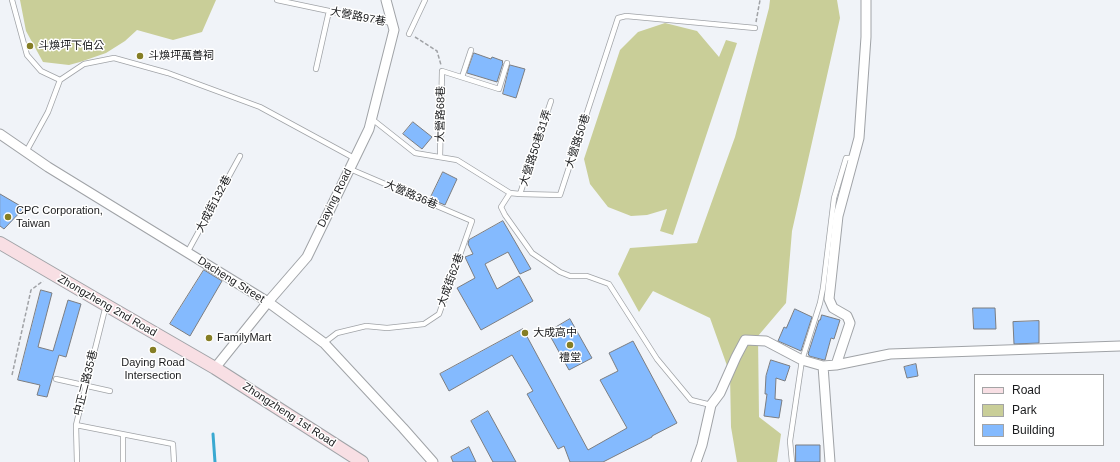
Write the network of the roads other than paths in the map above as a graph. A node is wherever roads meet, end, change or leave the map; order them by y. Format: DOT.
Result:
graph roads {
  1 [pos="12,0"];
  2 [pos="278,0"];
  3 [pos="386,0"];
  4 [pos="425,0"];
  5 [pos="866,0"];
  6 [pos="329,11"];
  7 [pos="392,23"];
  8 [pos="755,28"];
  9 [pos="409,34"];
  10 [pos="470,50"];
  11 [pos="507,63"];
  12 [pos="316,69"];
  13 [pos="462,77"];
  14 [pos="60,80"];
  15 [pos="551,101"];
  16 [pos="371,119"];
  17 [pos="0,134"];
  18 [pos="26,152"];
  19 [pos="240,156"];
  20 [pos="440,157"];
  21 [pos="354,158"];
  22 [pos="854,158"];
  23 [pos="350,169"];
  24 [pos="510,193"];
  25 [pos="520,194"];
  26 [pos="472,221"];
  27 [pos="0,243"];
  28 [pos="187,252"];
  29 [pos="268,302"];
  30 [pos="106,306"];
  31 [pos="324,343"];
  32 [pos="1120,346"];
  33 [pos="802,360"];
  34 [pos="836,365"];
  35 [pos="823,366"];
  36 [pos="215,368"];
  37 [pos="56,379"];
  38 [pos="86,385"];
  39 [pos="110,391"];
  40 [pos="711,405"];
  41 [pos="76,425"];
  42 [pos="123,435"];
  43 [pos="77,462"];
  44 [pos="123,462"];
  45 [pos="174,462"];
  46 [pos="362,462"];
  47 [pos="433,462"];
  48 [pos="696,462"];
  49 [pos="792,462"];
  50 [pos="830,462"];
  1 -- 14 [label="lane"];
  2 -- 6 [label="lane, 大營路97巷"];
  3 -- 7 [label="street, Daying Road"];
  4 -- 9 [label="lane"];
  5 -- 22 [label="street"];
  6 -- 7 [label="lane, 大營路97巷"];
  6 -- 12 [label="lane"];
  7 -- 16 [label="street, Daying Road"];
  8 -- 25 [label="lane, 大營路50巷"];
  10 -- 13 [label="lane"];
  11 -- 13 [label="lane, 大營路68巷"];
  13 -- 20 [label="lane, 大營路68巷"];
  14 -- 18 [label="lane"];
  14 -- 21 [label="lane"];
  15 -- 25 [label="lane, 大營路50巷31弄"];
  16 -- 20 [label="lane, 大營路50巷"];
  16 -- 21 [label="street, Daying Road"];
  17 -- 18 [label="street, Dacheng Street"];
  18 -- 28 [label="street, Dacheng Street"];
  19 -- 28 [label="lane, 大成街132巷"];
  20 -- 24 [label="lane, 大營路50巷"];
  21 -- 23 [label="street, Daying Road"];
  22 -- 33 [label="lane"];
  22 -- 34 [label="street"];
  23 -- 26 [label="lane, 大營路36巷"];
  23 -- 29 [label="street, Daying Road"];
  24 -- 25 [label="lane, 大營路50巷"];
  24 -- 40 [label="lane"];
  26 -- 31 [label="lane, 大成街62巷"];
  27 -- 30 [label="main road, Zhongzheng 2nd Road"];
  28 -- 29 [label="street, Dacheng Street"];
  29 -- 31 [label="street, Dacheng Street"];
  29 -- 36 [label="street, Daying Road"];
  30 -- 36 [label="main road, Zhongzheng 2nd Road"];
  30 -- 38 [label="lane, 中正二路35巷"];
  31 -- 47 [label="street, Dacheng Street"];
  32 -- 34 [label="street"];
  33 -- 35 [label="street"];
  33 -- 40 [label="street"];
  33 -- 49 [label="lane"];
  34 -- 35 [label="street"];
  35 -- 50 [label="street"];
  36 -- 46 [label="main road, Zhongzheng 1st Road"];
  37 -- 38 [label="lane"];
  38 -- 39 [label="lane"];
  38 -- 41 [label="lane, 中正二路35巷"];
  40 -- 48 [label="street"];
  41 -- 42 [label="lane"];
  41 -- 43 [label="lane, 中正二路35巷"];
  42 -- 44 [label="lane"];
  42 -- 45 [label="lane"];
}
